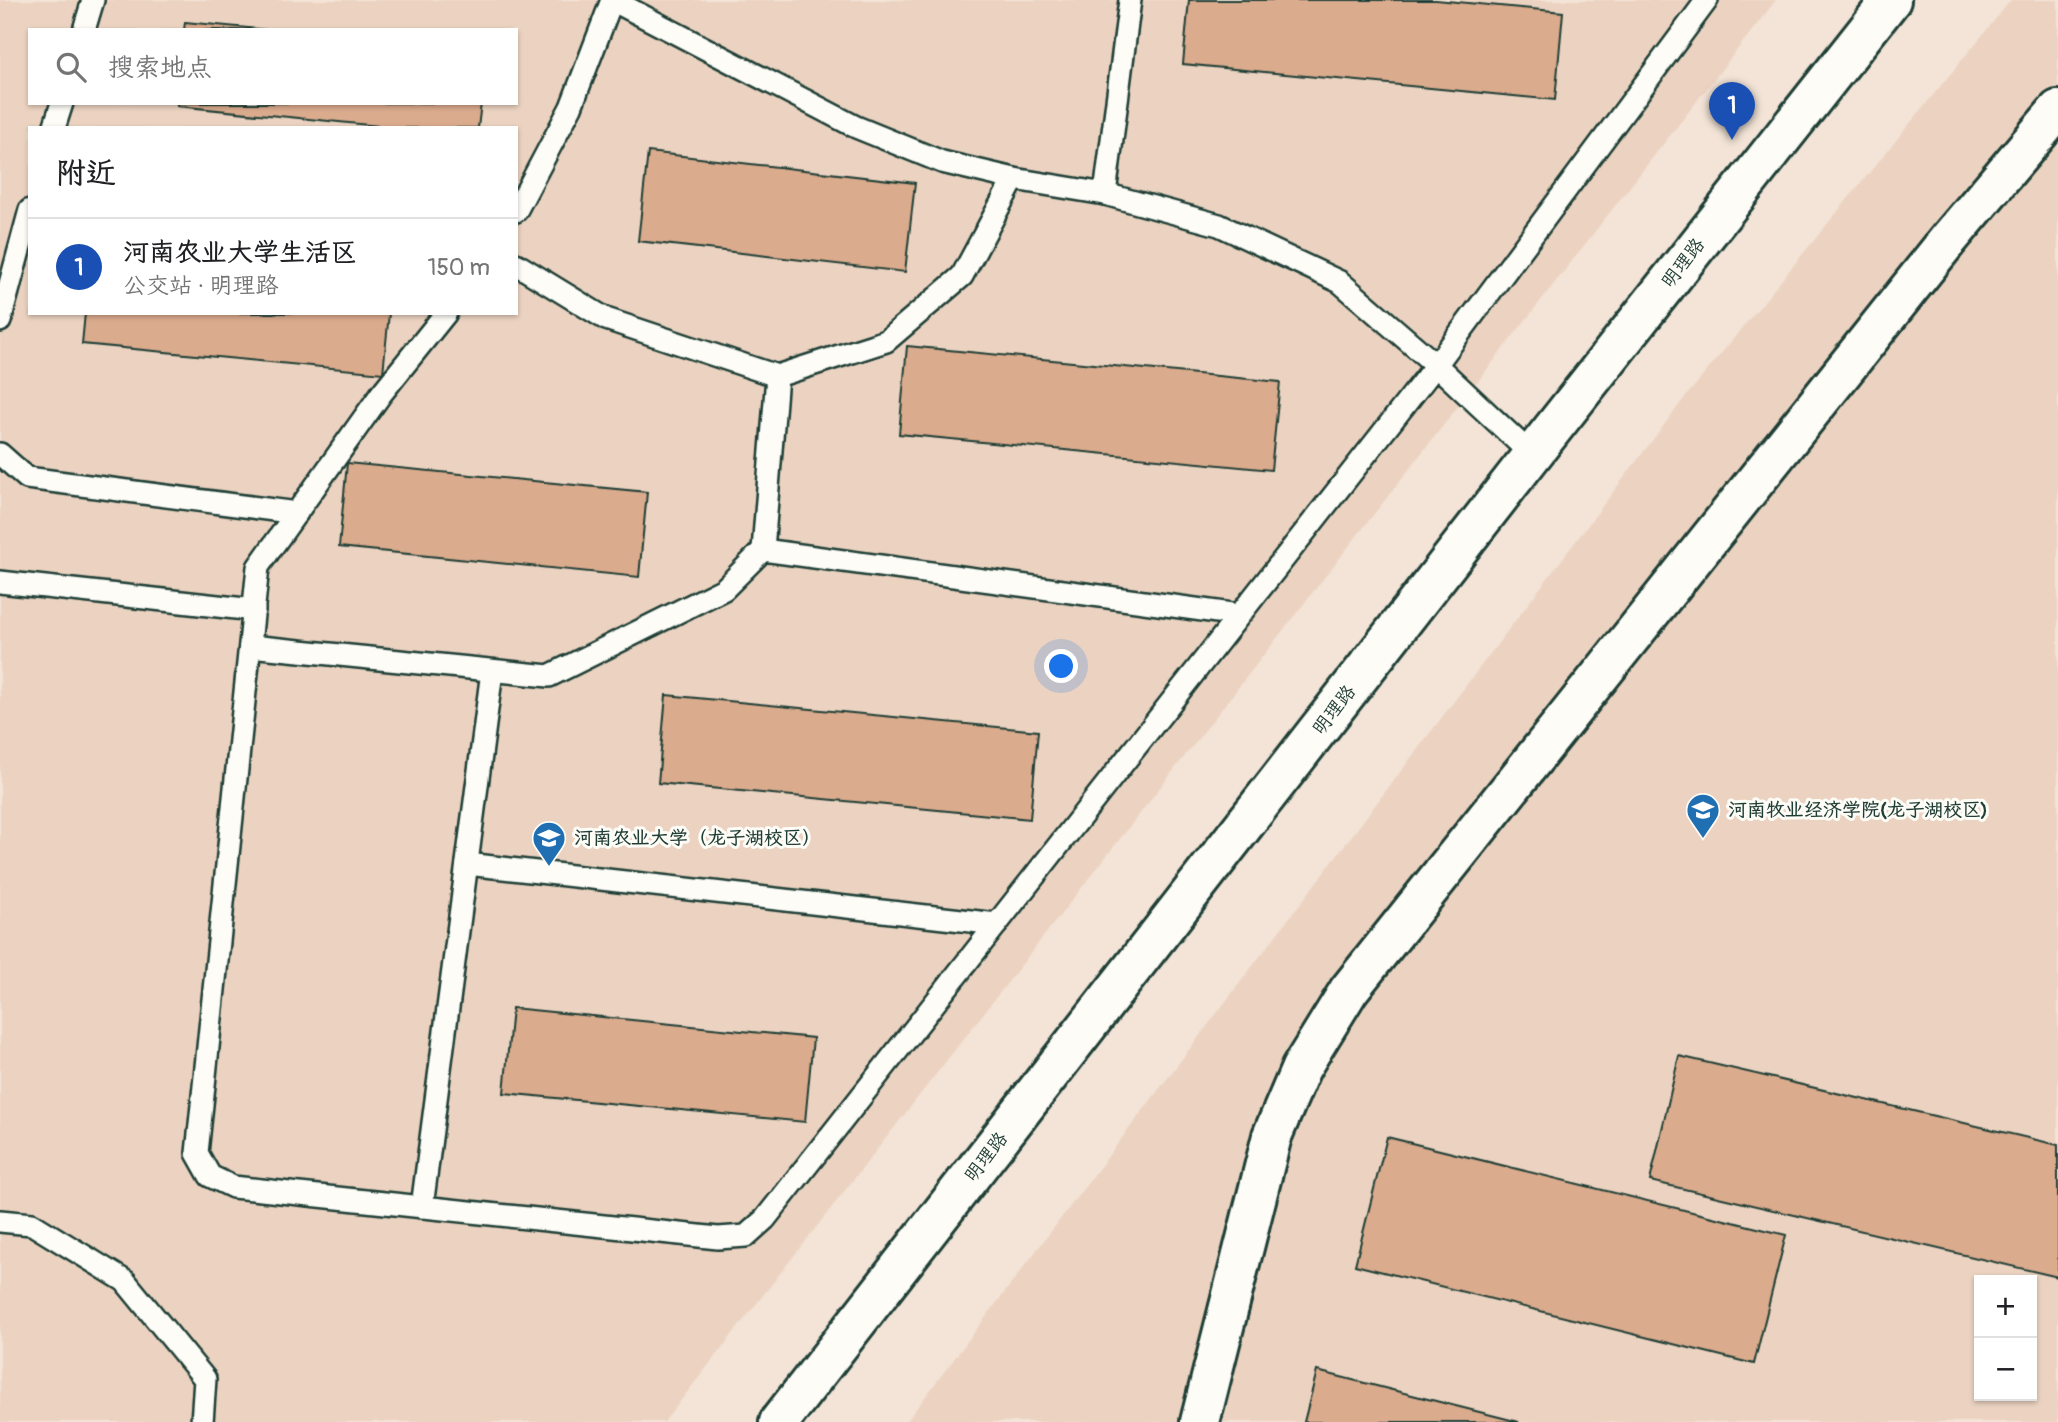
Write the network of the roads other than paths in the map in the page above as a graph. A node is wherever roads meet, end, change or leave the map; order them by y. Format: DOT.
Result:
graph roads {
  1 [pos="93,0"];
  2 [pos="612,0"];
  3 [pos="1130,0"];
  4 [pos="1707,0"];
  5 [pos="1891,0"];
  6 [pos="85,28"];
  7 [pos="61,105"];
  8 [pos="2058,110"];
  9 [pos="55,126"];
  10 [pos="1014,179"];
  11 [pos="1105,194"];
  12 [pos="518,207"];
  13 [pos="28,217"];
  14 [pos="518,265"];
  15 [pos="444,315"];
  16 [pos="0,321"];
  17 [pos="1436,365"];
  18 [pos="777,376"];
  19 [pos="0,454"];
  20 [pos="1532,455"];
  21 [pos="297,513"];
  22 [pos="762,550"];
  23 [pos="0,582"];
  24 [pos="254,610"];
  25 [pos="1239,615"];
  26 [pos="250,646"];
  27 [pos="492,671"];
  28 [pos="467,864"];
  29 [pos="997,924"];
  30 [pos="422,1207"];
  31 [pos="0,1221"];
  32 [pos="202,1422"];
  33 [pos="779,1422"];
  34 [pos="1200,1422"];
  1 -- 6 [label="lane"];
  2 -- 10 [label="lane"];
  2 -- 12 [label="lane"];
  3 -- 11 [label="lane"];
  4 -- 17 [label="lane"];
  5 -- 20 [label="street, 明理路"];
  7 -- 9 [label="lane"];
  8 -- 34 [label="street"];
  10 -- 11 [label="lane"];
  10 -- 18 [label="lane"];
  11 -- 17 [label="lane"];
  13 -- 16 [label="lane"];
  14 -- 18 [label="lane"];
  15 -- 21 [label="lane"];
  17 -- 20 [label="lane"];
  17 -- 25 [label="lane"];
  18 -- 22 [label="lane"];
  19 -- 21 [label="lane"];
  20 -- 33 [label="street, 明理路"];
  21 -- 24 [label="lane"];
  22 -- 25 [label="lane"];
  22 -- 27 [label="lane"];
  23 -- 24 [label="lane"];
  24 -- 26 [label="lane"];
  25 -- 29 [label="lane"];
  26 -- 27 [label="lane"];
  26 -- 30 [label="lane"];
  27 -- 28 [label="lane"];
  28 -- 29 [label="lane"];
  28 -- 30 [label="lane"];
  29 -- 30 [label="lane"];
  31 -- 32 [label="lane"];
}
